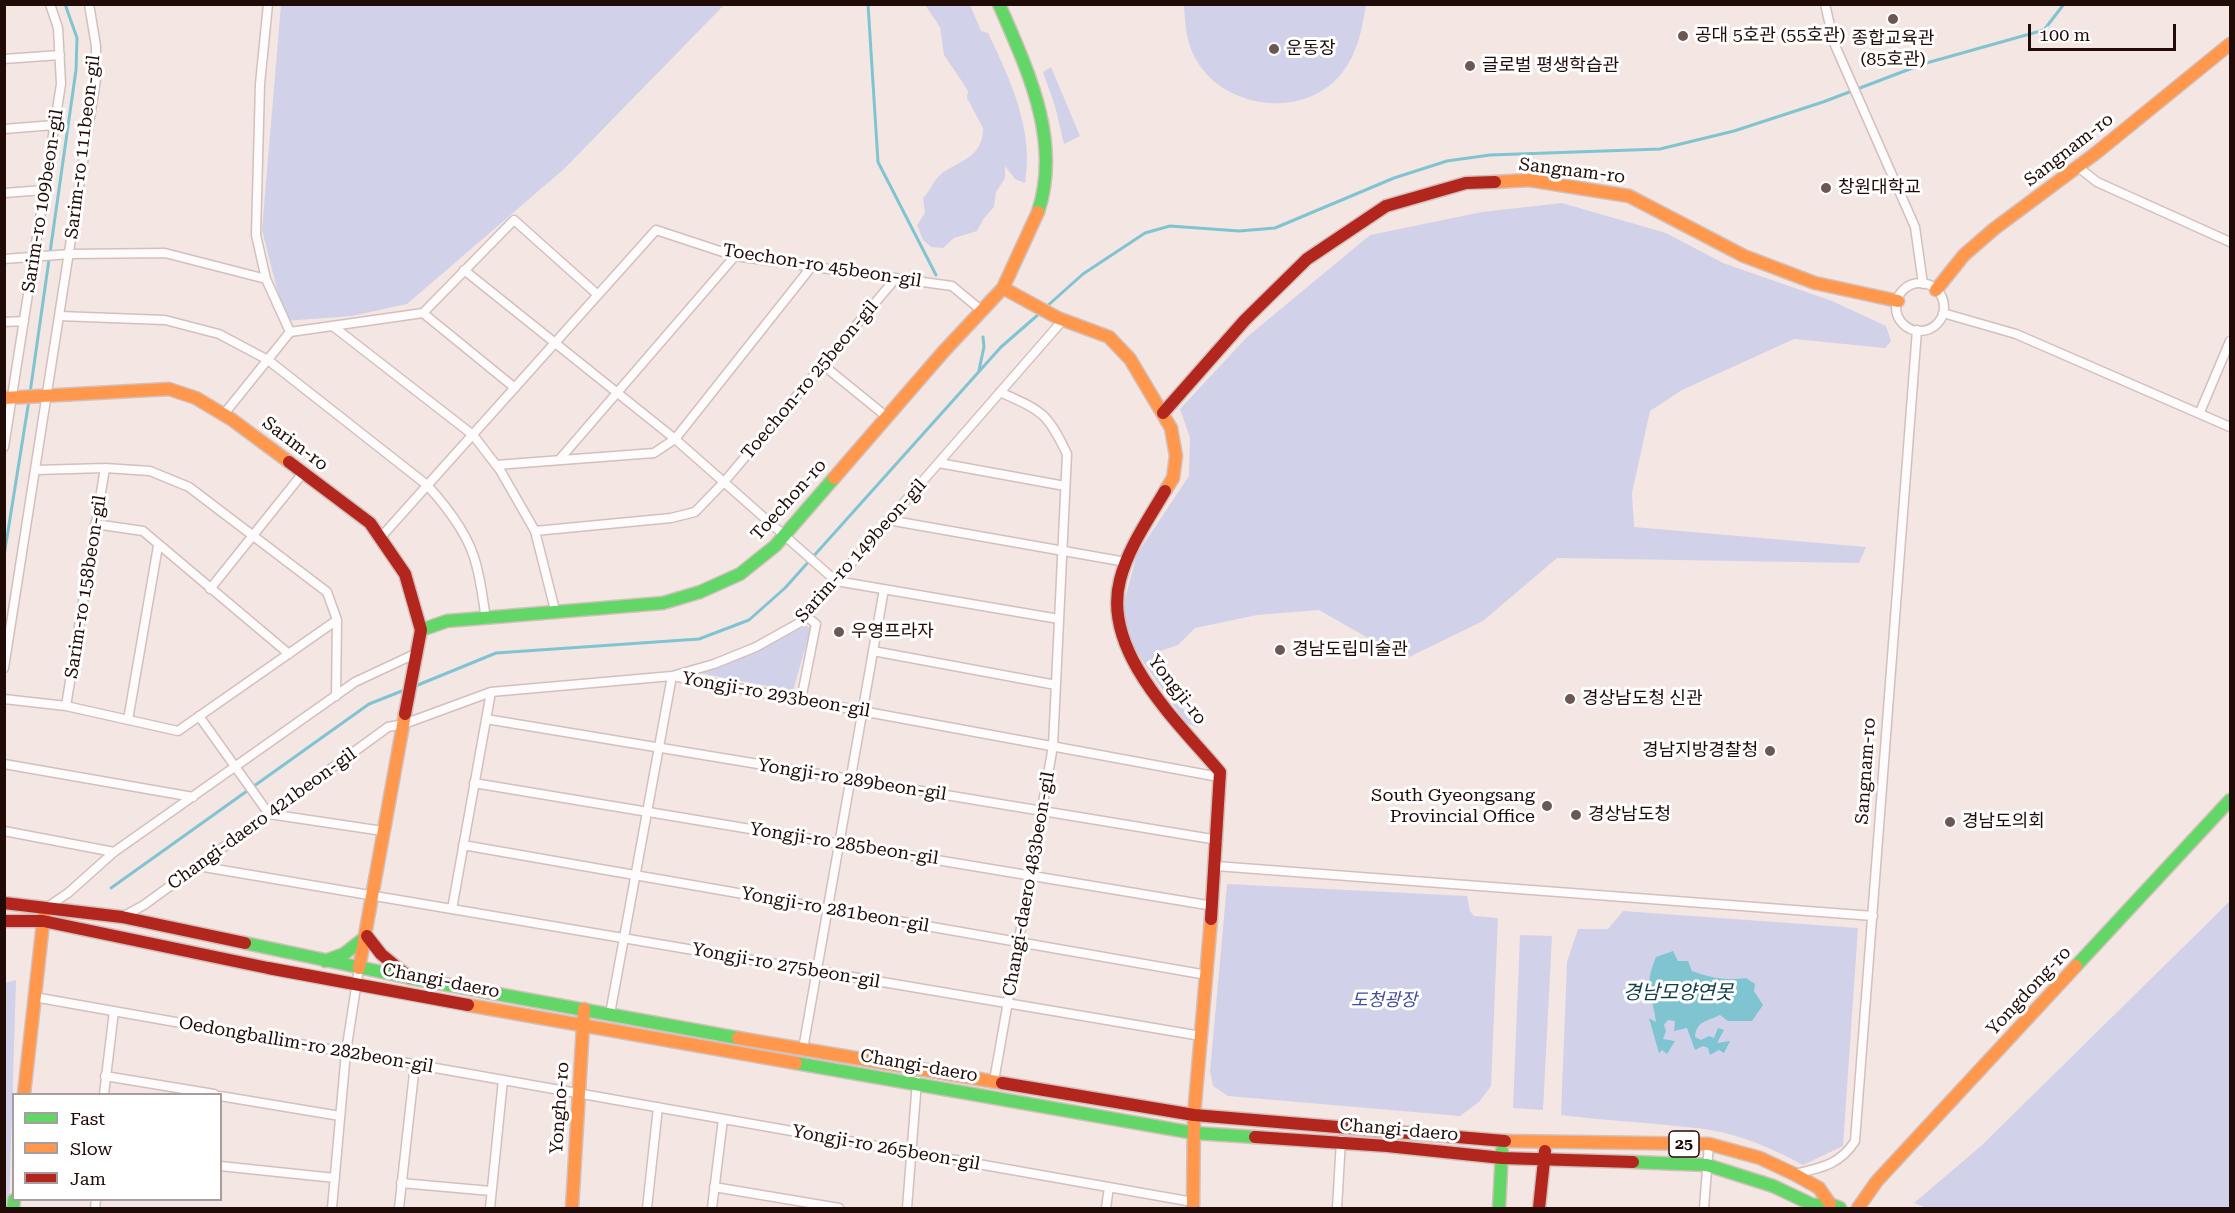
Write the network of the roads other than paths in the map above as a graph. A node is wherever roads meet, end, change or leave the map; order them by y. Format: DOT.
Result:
graph roads {
  1 [pos="50,4"];
  2 [pos="89,4"];
  3 [pos="268,4"];
  4 [pos="999,4"];
  5 [pos="1825,4"];
  6 [pos="2230,44"];
  7 [pos="60,55"];
  8 [pos="4,59"];
  9 [pos="54,125"];
  10 [pos="4,129"];
  11 [pos="2078,166"];
  12 [pos="44,190"];
  13 [pos="4,193"];
  14 [pos="2230,242"];
  15 [pos="67,254"];
  16 [pos="735,256"];
  17 [pos="40,257"];
  18 [pos="4,259"];
  19 [pos="812,266"];
  20 [pos="464,270"];
  21 [pos="896,278"];
  22 [pos="266,279"];
  23 [pos="1923,284"];
  24 [pos="1003,288"];
  25 [pos="1936,290"];
  26 [pos="598,296"];
  27 [pos="1898,301"];
  28 [pos="981,310"];
  29 [pos="423,313"];
  30 [pos="1943,313"];
  31 [pos="59,316"];
  32 [pos="1060,319"];
  33 [pos="24,321"];
  34 [pos="4,322"];
  35 [pos="334,327"];
  36 [pos="1917,330"];
  37 [pos="290,332"];
  38 [pos="2230,341"];
  39 [pos="555,343"];
  40 [pos="268,360"];
  41 [pos="823,365"];
  42 [pos="515,388"];
  43 [pos="1000,392"];
  44 [pos="617,393"];
  45 [pos="47,394"];
  46 [pos="14,397"];
  47 [pos="2200,412"];
  48 [pos="1163,413"];
  49 [pos="224,414"];
  50 [pos="887,417"];
  51 [pos="2230,427"];
  52 [pos="473,435"];
  53 [pos="675,439"];
  54 [pos="4,447"];
  55 [pos="559,460"];
  56 [pos="939,463"];
  57 [pos="495,465"];
  58 [pos="105,468"];
  59 [pos="36,470"];
  60 [pos="303,473"];
  61 [pos="724,482"];
  62 [pos="427,485"];
  63 [pos="1065,486"];
  64 [pos="888,520"];
  65 [pos="95,524"];
  66 [pos="535,531"];
  67 [pos="253,536"];
  68 [pos="381,537"];
  69 [pos="788,537"];
  70 [pos="158,546"];
  71 [pos="1062,551"];
  72 [pos="1126,562"];
  73 [pos="833,578"];
  74 [pos="210,589"];
  75 [pos="884,589"];
  76 [pos="556,614"];
  77 [pos="806,616"];
  78 [pos="486,619"];
  79 [pos="1059,619"];
  80 [pos="337,620"];
  81 [pos="421,630"];
  82 [pos="873,651"];
  83 [pos="289,654"];
  84 [pos="417,658"];
  85 [pos="4,668"];
  86 [pos="672,676"];
  87 [pos="1056,685"];
  88 [pos="491,692"];
  89 [pos="336,696"];
  90 [pos="4,699"];
  91 [pos="801,700"];
  92 [pos="66,706"];
  93 [pos="862,711"];
  94 [pos="199,716"];
  95 [pos="486,719"];
  96 [pos="128,720"];
  97 [pos="405,722"];
  98 [pos="1053,746"];
  99 [pos="658,748"];
  100 [pos="4,764"];
  101 [pos="236,768"];
  102 [pos="1219,777"];
  103 [pos="850,779"];
  104 [pos="474,783"];
  105 [pos="193,797"];
  106 [pos="2230,800"];
  107 [pos="1042,811"];
  108 [pos="647,812"];
  109 [pos="269,814"];
  110 [pos="4,831"];
  111 [pos="383,831"];
  112 [pos="1218,840"];
  113 [pos="839,844"];
  114 [pos="463,845"];
  115 [pos="114,852"];
  116 [pos="198,866"];
  117 [pos="1216,866"];
  118 [pos="636,875"];
  119 [pos="1030,876"];
  120 [pos="371,895"];
  121 [pos="4,903"];
  122 [pos="1213,906"];
  123 [pos="45,908"];
  124 [pos="452,909"];
  125 [pos="828,909"];
  126 [pos="1873,916"];
  127 [pos="122,917"];
  128 [pos="4,921"];
  129 [pos="45,925"];
  130 [pos="367,936"];
  131 [pos="624,938"];
  132 [pos="1019,942"];
  133 [pos="326,961"];
  134 [pos="359,968"];
  135 [pos="817,971"];
  136 [pos="1207,975"];
  137 [pos="410,978"];
  138 [pos="355,982"];
  139 [pos="34,997"];
  140 [pos="1008,1003"];
  141 [pos="584,1009"];
  142 [pos="114,1011"];
  143 [pos="610,1014"];
  144 [pos="583,1025"];
  145 [pos="1201,1036"];
  146 [pos="803,1049"];
  147 [pos="346,1052"];
  148 [pos="415,1064"];
  149 [pos="918,1069"];
  150 [pos="105,1076"];
  151 [pos="502,1080"];
  152 [pos="994,1081"];
  153 [pos="917,1083"];
  154 [pos="579,1092"];
  155 [pos="24,1093"];
  156 [pos="104,1093"];
  157 [pos="202,1093"];
  158 [pos="222,1096"];
  159 [pos="658,1107"];
  160 [pos="1194,1115"];
  161 [pos="340,1116"];
  162 [pos="723,1119"];
  163 [pos="1342,1128"];
  164 [pos="1194,1133"];
  165 [pos="1502,1140"];
  166 [pos="1341,1143"];
  167 [pos="1547,1144"];
  168 [pos="1709,1144"];
  169 [pos="911,1153"];
  170 [pos="1502,1158"];
  171 [pos="1543,1160"];
  172 [pos="1707,1165"];
  173 [pos="222,1166"];
  174 [pos="1794,1174"];
  175 [pos="335,1178"];
  176 [pos="401,1184"];
  177 [pos="714,1187"];
  178 [pos="1109,1187"];
  179 [pos="491,1191"];
  180 [pos="1193,1205"];
  181 [pos="1835,1206"];
  182 [pos="332,1209"];
  183 [pos="399,1209"];
  184 [pos="490,1209"];
  185 [pos="572,1209"];
  186 [pos="647,1209"];
  187 [pos="712,1209"];
  188 [pos="839,1209"];
  189 [pos="907,1209"];
  190 [pos="1106,1209"];
  191 [pos="1337,1209"];
  192 [pos="1498,1209"];
  193 [pos="1539,1209"];
  194 [pos="1704,1209"];
  195 [pos="1858,1209"];
  1 -- 7 [label="street, Sarim-ro 109beon-gil"];
  2 -- 15 [label="street, Sarim-ro 111beon-gil"];
  3 -- 22 [label="street"];
  4 -- 24 [label="main road, Toechon-ro"];
  5 -- 23 [label="street"];
  6 -- 11 [label="main road, Sangnam-ro"];
  7 -- 8 [label="street"];
  7 -- 9 [label="street, Sarim-ro 109beon-gil"];
  9 -- 10 [label="street"];
  9 -- 12 [label="street, Sarim-ro 109beon-gil"];
  11 -- 14 [label="street"];
  11 -- 25 [label="main road, Sangnam-ro"];
  12 -- 13 [label="street"];
  12 -- 17 [label="street, Sarim-ro 109beon-gil"];
  15 -- 17 [label="street"];
  15 -- 22 [label="street, Sarim-ro 111beon-gil"];
  15 -- 31 [label="street, Sarim-ro 111beon-gil"];
  16 -- 19 [label="street, Toechon-ro 45beon-gil"];
  16 -- 26 [label="street, Toechon-ro 45beon-gil"];
  16 -- 44 [label="street"];
  17 -- 18 [label="street"];
  17 -- 33 [label="street, Sarim-ro 109beon-gil"];
  19 -- 21 [label="street, Toechon-ro 45beon-gil"];
  19 -- 53 [label="street"];
  20 -- 26 [label="street"];
  20 -- 29 [label="street"];
  20 -- 39 [label="street"];
  21 -- 28 [label="street, Toechon-ro 45beon-gil"];
  21 -- 41 [label="street, Toechon-ro 25beon-gil"];
  22 -- 37 [label="street"];
  23 -- 25 [label="street"];
  23 -- 27 [label="street"];
  24 -- 28 [label="main road, Toechon-ro"];
  24 -- 32 [label="main road, Yongji-ro"];
  25 -- 30 [label="street"];
  26 -- 39 [label="street"];
  27 -- 36 [label="street"];
  27 -- 48 [label="main road, Sangnam-ro"];
  28 -- 50 [label="main road, Toechon-ro"];
  29 -- 35 [label="street"];
  29 -- 42 [label="street"];
  30 -- 36 [label="street"];
  30 -- 47 [label="street"];
  31 -- 40 [label="street"];
  31 -- 45 [label="street, Sarim-ro 111beon-gil"];
  32 -- 43 [label="street, Sarim-ro 149beon-gil"];
  32 -- 48 [label="main road, Yongji-ro"];
  33 -- 34 [label="street"];
  33 -- 46 [label="street, Sarim-ro 109beon-gil"];
  35 -- 37 [label="street"];
  35 -- 52 [label="street"];
  36 -- 126 [label="street, Sangnam-ro"];
  37 -- 40 [label="street"];
  38 -- 47 [label="street"];
  39 -- 42 [label="street"];
  39 -- 44 [label="street"];
  40 -- 49 [label="street"];
  40 -- 62 [label="street"];
  41 -- 50 [label="street"];
  41 -- 61 [label="street, Toechon-ro 25beon-gil"];
  42 -- 52 [label="street"];
  43 -- 56 [label="street, Sarim-ro 149beon-gil"];
  43 -- 63 [label="street, Changi-daero 483beon-gil"];
  44 -- 53 [label="street"];
  44 -- 55 [label="street"];
  45 -- 46 [label="main road, Sarim-ro"];
  45 -- 49 [label="main road, Sarim-ro"];
  45 -- 59 [label="street, Sarim-ro 111beon-gil"];
  46 -- 54 [label="street, Sarim-ro 109beon-gil"];
  47 -- 51 [label="street"];
  48 -- 72 [label="main road, Yongji-ro"];
  49 -- 60 [label="main road, Sarim-ro"];
  50 -- 69 [label="main road, Toechon-ro"];
  52 -- 57 [label="street"];
  52 -- 62 [label="street"];
  53 -- 55 [label="street"];
  53 -- 61 [label="street"];
  55 -- 57 [label="street"];
  56 -- 63 [label="street"];
  56 -- 64 [label="street, Sarim-ro 149beon-gil"];
  57 -- 66 [label="street"];
  58 -- 59 [label="street"];
  58 -- 65 [label="street, Sarim-ro 158beon-gil"];
  58 -- 67 [label="street"];
  59 -- 85 [label="street, Sarim-ro 111beon-gil"];
  60 -- 67 [label="street"];
  60 -- 68 [label="main road, Sarim-ro"];
  61 -- 66 [label="street, Toechon-ro 25beon-gil"];
  61 -- 69 [label="street"];
  62 -- 68 [label="street"];
  62 -- 78 [label="street"];
  63 -- 71 [label="street, Changi-daero 483beon-gil"];
  64 -- 71 [label="street"];
  64 -- 73 [label="street, Sarim-ro 149beon-gil"];
  65 -- 70 [label="street"];
  65 -- 92 [label="street, Sarim-ro 158beon-gil"];
  66 -- 76 [label="street"];
  67 -- 74 [label="street"];
  67 -- 80 [label="street"];
  68 -- 81 [label="main road, Sarim-ro"];
  69 -- 73 [label="street"];
  69 -- 76 [label="main road, Toechon-ro"];
  70 -- 74 [label="street"];
  70 -- 96 [label="street"];
  71 -- 72 [label="street"];
  71 -- 79 [label="street, Changi-daero 483beon-gil"];
  72 -- 102 [label="main road, Yongji-ro"];
  73 -- 75 [label="street"];
  73 -- 77 [label="street, Sarim-ro 149beon-gil"];
  74 -- 83 [label="street"];
  75 -- 79 [label="street"];
  75 -- 82 [label="street"];
  76 -- 78 [label="main road, Toechon-ro"];
  77 -- 86 [label="street, Sarim-ro 149beon-gil"];
  77 -- 91 [label="street"];
  78 -- 81 [label="main road, Toechon-ro"];
  79 -- 87 [label="street, Changi-daero 483beon-gil"];
  80 -- 83 [label="street"];
  80 -- 89 [label="street"];
  81 -- 84 [label="main road, Sarim-ro"];
  82 -- 87 [label="street"];
  82 -- 93 [label="street"];
  83 -- 94 [label="street"];
  84 -- 89 [label="street"];
  84 -- 97 [label="main road, Sarim-ro"];
  86 -- 88 [label="street, Sarim-ro 149beon-gil"];
  86 -- 91 [label="street, Yongji-ro 293beon-gil"];
  86 -- 99 [label="street, Yongji-ro 293beon-gil"];
  87 -- 98 [label="street, Changi-daero 483beon-gil"];
  88 -- 95 [label="street"];
  88 -- 97 [label="street, Sarim-ro 149beon-gil"];
  89 -- 101 [label="street"];
  90 -- 92 [label="street"];
  91 -- 93 [label="street, Yongji-ro 293beon-gil"];
  92 -- 96 [label="street"];
  93 -- 98 [label="street, Yongji-ro 293beon-gil"];
  93 -- 103 [label="street"];
  94 -- 96 [label="street"];
  94 -- 101 [label="street"];
  95 -- 99 [label="street, Yongji-ro 289beon-gil"];
  95 -- 104 [label="street"];
  97 -- 109 [label="street, Changi-daero 421beon-gil"];
  97 -- 111 [label="main road"];
  98 -- 102 [label="street, Yongji-ro 293beon-gil"];
  98 -- 107 [label="street, Changi-daero 483beon-gil"];
  99 -- 103 [label="street, Yongji-ro 289beon-gil"];
  99 -- 108 [label="street, Yongji-ro 293beon-gil"];
  100 -- 105 [label="street"];
  101 -- 105 [label="street"];
  101 -- 109 [label="street"];
  102 -- 112 [label="main road"];
  103 -- 107 [label="street, Yongji-ro 289beon-gil"];
  103 -- 113 [label="street"];
  104 -- 108 [label="street, Yongji-ro 285beon-gil"];
  104 -- 114 [label="street"];
  105 -- 115 [label="street"];
  106 -- 195 [label="main road, Yongdong-ro"];
  107 -- 112 [label="street, Yongji-ro 289beon-gil"];
  107 -- 119 [label="street, Changi-daero 483beon-gil"];
  108 -- 113 [label="street, Yongji-ro 285beon-gil"];
  108 -- 118 [label="street, Yongji-ro 293beon-gil"];
  109 -- 111 [label="street"];
  109 -- 116 [label="street, Changi-daero 421beon-gil"];
  110 -- 115 [label="street"];
  111 -- 120 [label="main road"];
  112 -- 117 [label="main road"];
  113 -- 119 [label="street, Yongji-ro 285beon-gil"];
  113 -- 125 [label="street"];
  114 -- 118 [label="street, Yongji-ro 281beon-gil"];
  114 -- 124 [label="street"];
  115 -- 123 [label="street"];
  116 -- 120 [label="street"];
  116 -- 127 [label="street, Changi-daero 421beon-gil"];
  117 -- 122 [label="main road"];
  117 -- 126 [label="street"];
  118 -- 125 [label="street, Yongji-ro 281beon-gil"];
  118 -- 131 [label="street, Yongji-ro 293beon-gil"];
  119 -- 122 [label="street, Yongji-ro 285beon-gil"];
  119 -- 132 [label="street, Changi-daero 483beon-gil"];
  120 -- 124 [label="street, Yongji-ro 275beon-gil"];
  120 -- 130 [label="main road"];
  121 -- 123 [label="main road"];
  122 -- 136 [label="main road"];
  123 -- 127 [label="main road, Changi-daero"];
  123 -- 129 [label="main road"];
  124 -- 131 [label="street, Yongji-ro 275beon-gil"];
  125 -- 132 [label="street, Yongji-ro 281beon-gil"];
  125 -- 135 [label="street"];
  126 -- 174 [label="street, Sangnam-ro"];
  127 -- 133 [label="main road, Changi-daero"];
  128 -- 129 [label="main road, Changi-daero"];
  129 -- 138 [label="main road, Changi-daero"];
  129 -- 139 [label="main road"];
  130 -- 133 [label="main road"];
  130 -- 134 [label="main road"];
  130 -- 137 [label="main road"];
  131 -- 135 [label="street, Yongji-ro 275beon-gil"];
  131 -- 143 [label="street, Yongji-ro 293beon-gil"];
  132 -- 136 [label="street, Yongji-ro 281beon-gil"];
  132 -- 140 [label="street, Changi-daero 483beon-gil"];
  133 -- 134 [label="main road, Changi-daero"];
  134 -- 137 [label="main road, Changi-daero"];
  134 -- 138 [label="street"];
  135 -- 140 [label="street, Yongji-ro 275beon-gil"];
  135 -- 146 [label="street"];
  136 -- 145 [label="main road"];
  137 -- 141 [label="main road, Changi-daero"];
  138 -- 144 [label="main road, Changi-daero"];
  138 -- 147 [label="street"];
  139 -- 142 [label="street, Oedongballim-ro 282beon-gil"];
  139 -- 155 [label="main road"];
  140 -- 145 [label="street, Yongji-ro 275beon-gil"];
  140 -- 152 [label="street, Changi-daero 483beon-gil"];
  141 -- 143 [label="main road, Changi-daero"];
  141 -- 144 [label="main road, Yongho-ro"];
  142 -- 147 [label="street, Oedongballim-ro 282beon-gil"];
  142 -- 150 [label="street"];
  143 -- 146 [label="main road, Changi-daero"];
  144 -- 153 [label="main road, Changi-daero"];
  144 -- 154 [label="main road, Yongho-ro"];
  145 -- 160 [label="main road"];
  146 -- 149 [label="main road, Changi-daero"];
  147 -- 148 [label="street, Oedongballim-ro 282beon-gil"];
  147 -- 161 [label="street"];
  148 -- 151 [label="street, Oedongballim-ro 282beon-gil"];
  148 -- 176 [label="street"];
  149 -- 152 [label="main road, Changi-daero"];
  149 -- 153 [label="street"];
  150 -- 156 [label="street"];
  150 -- 157 [label="street"];
  151 -- 154 [label="street, Oedongballim-ro 282beon-gil"];
  151 -- 179 [label="street"];
  152 -- 160 [label="main road, Changi-daero"];
  153 -- 164 [label="main road, Changi-daero"];
  153 -- 169 [label="street"];
  154 -- 159 [label="street, Yongji-ro 265beon-gil"];
  154 -- 185 [label="main road, Yongho-ro"];
  158 -- 161 [label="street"];
  159 -- 162 [label="street, Yongji-ro 265beon-gil"];
  159 -- 186 [label="street"];
  160 -- 163 [label="main road, Changi-daero"];
  160 -- 164 [label="main road"];
  161 -- 175 [label="street"];
  162 -- 169 [label="street, Yongji-ro 265beon-gil"];
  162 -- 177 [label="street"];
  163 -- 165 [label="main road, Changi-daero"];
  163 -- 166 [label="street"];
  164 -- 166 [label="main road, Changi-daero"];
  164 -- 180 [label="main road"];
  165 -- 167 [label="main road, Changi-daero / 25"];
  165 -- 170 [label="main road"];
  166 -- 170 [label="main road, Changi-daero"];
  166 -- 191 [label="street"];
  167 -- 168 [label="main road, Changi-daero / 25"];
  167 -- 171 [label="main road"];
  168 -- 172 [label="street"];
  168 -- 174 [label="main road, Changi-daero / 25"];
  169 -- 178 [label="street, Yongji-ro 265beon-gil"];
  169 -- 189 [label="street"];
  170 -- 171 [label="main road, Changi-daero"];
  170 -- 192 [label="main road"];
  171 -- 172 [label="main road, Changi-daero"];
  171 -- 193 [label="main road"];
  172 -- 181 [label="main road, Changi-daero"];
  172 -- 194 [label="street"];
  173 -- 175 [label="street"];
  174 -- 181 [label="main road, Changi-daero / 25"];
  175 -- 182 [label="street"];
  176 -- 179 [label="street"];
  176 -- 183 [label="street"];
  177 -- 187 [label="street"];
  177 -- 188 [label="street"];
  178 -- 180 [label="street, Yongji-ro 265beon-gil"];
  178 -- 190 [label="street"];
  179 -- 184 [label="street"];
}
